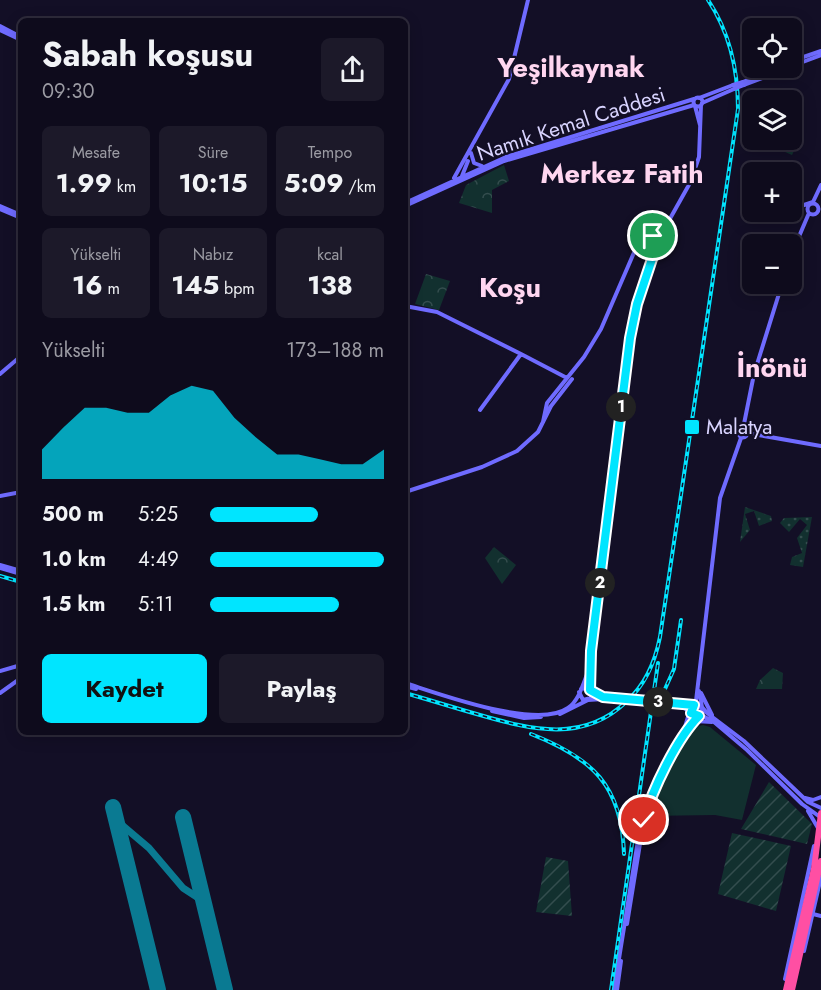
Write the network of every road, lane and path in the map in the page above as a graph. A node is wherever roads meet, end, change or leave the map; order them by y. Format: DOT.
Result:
graph roads {
  1 [pos="528,0"];
  2 [pos="0,28"];
  3 [pos="18,37"];
  4 [pos="821,53"];
  5 [pos="802,58"];
  6 [pos="802,62"];
  7 [pos="754,78"];
  8 [pos="758,78"];
  9 [pos="743,83"];
  10 [pos="733,87"];
  11 [pos="696,98"];
  12 [pos="701,104"];
  13 [pos="695,106"];
  14 [pos="700,125"];
  15 [pos="471,152"];
  16 [pos="486,166"];
  17 [pos="463,175"];
  18 [pos="455,178"];
  19 [pos="457,184"];
  20 [pos="821,185"];
  21 [pos="816,198"];
  22 [pos="408,202"];
  23 [pos="408,203"];
  24 [pos="810,204"];
  25 [pos="0,208"];
  26 [pos="815,211"];
  27 [pos="18,216"];
  28 [pos="667,224"];
  29 [pos="799,234"];
  30 [pos="651,236"];
  31 [pos="639,241"];
  32 [pos="658,241"];
  33 [pos="655,250"];
  34 [pos="779,294"];
  35 [pos="408,307"];
  36 [pos="521,354"];
  37 [pos="18,359"];
  38 [pos="0,374"];
  39 [pos="569,379"];
  40 [pos="480,410"];
  41 [pos="743,429"];
  42 [pos="747,434"];
  43 [pos="741,438"];
  44 [pos="821,446"];
  45 [pos="408,491"];
  46 [pos="18,493"];
  47 [pos="0,496"];
  48 [pos="0,567"];
  49 [pos="18,571"];
  50 [pos="700,662"];
  51 [pos="591,665"];
  52 [pos="18,666"];
  53 [pos="0,671"];
  54 [pos="18,680"];
  55 [pos="408,686"];
  56 [pos="408,686"];
  57 [pos="699,687"];
  58 [pos="590,690"];
  59 [pos="579,692"];
  60 [pos="0,693"];
  61 [pos="603,698"];
  62 [pos="588,700"];
  63 [pos="681,704"];
  64 [pos="694,705"];
  65 [pos="702,706"];
  66 [pos="691,713"];
  67 [pos="700,716"];
  68 [pos="716,722"];
  69 [pos="692,723"];
  70 [pos="821,797"];
  71 [pos="804,798"];
  72 [pos="802,804"];
  73 [pos="821,808"];
  74 [pos="821,817"];
  75 [pos="818,832"];
  76 [pos="821,861"];
  77 [pos="821,877"];
  78 [pos="813,914"];
  79 [pos="821,916"];
  80 [pos="615,990"];
  81 [pos="785,990"];
  82 [pos="793,990"];
  1 -- 15 [label="main road"];
  2 -- 3 [label="main road"];
  4 -- 5 [label="main road"];
  4 -- 6 [label="main road"];
  7 -- 9 [label="main road"];
  8 -- 9 [label="main road"];
  9 -- 10 [label="main road, bridge"];
  10 -- 11 [label="main road, Namık Kemal Caddesi"];
  10 -- 12 [label="main road, Namık Kemal Caddesi"];
  11 -- 12 [label="main road"];
  11 -- 13 [label="main road"];
  11 -- 16 [label="main road, Namık Kemal Caddesi"];
  12 -- 13 [label="main road, Namık Kemal Caddesi"];
  12 -- 14 [label="main road"];
  13 -- 14 [label="main road"];
  13 -- 19 [label="main road, Namık Kemal Caddesi"];
  14 -- 28 [label="main road"];
  15 -- 16 [label="main road"];
  15 -- 17 [label="main road"];
  15 -- 18 [label="main road"];
  16 -- 17 [label="main road, Namık Kemal Caddesi"];
  17 -- 18 [label="main road, Namık Kemal Caddesi"];
  17 -- 19 [label="main road"];
  18 -- 19 [label="main road"];
  18 -- 22 [label="main road, Namık Kemal Caddesi"];
  19 -- 23 [label="main road, Namık Kemal Caddesi"];
  20 -- 21 [label="main road"];
  21 -- 24 [label="main road"];
  21 -- 26 [label="main road"];
  24 -- 26 [label="main road"];
  24 -- 26 [label="main road"];
  25 -- 27 [label="main road"];
  26 -- 29 [label="main road"];
  28 -- 30 [label="main road"];
  28 -- 32 [label="main road"];
  30 -- 31 [label="main road"];
  30 -- 32 [label="main road"];
  31 -- 33 [label="main road"];
  31 -- 39 [label="main road"];
  32 -- 33 [label="main road"];
  33 -- 51 [label="main road"];
  34 -- 41 [label="main road"];
  35 -- 36 [label="main road"];
  36 -- 39 [label="main road"];
  36 -- 40 [label="main road"];
  37 -- 38 [label="main road"];
  39 -- 45 [label="main road"];
  41 -- 42 [label="main road"];
  41 -- 43 [label="main road"];
  42 -- 43 [label="main road"];
  42 -- 44 [label="main road"];
  43 -- 50 [label="main road"];
  46 -- 47 [label="main road"];
  48 -- 49 [label="main road"];
  50 -- 57 [label="main road"];
  50 -- 64 [label="main road"];
  51 -- 58 [label="main road"];
  51 -- 59 [label="main road"];
  52 -- 53 [label="main road"];
  54 -- 60 [label="main road"];
  55 -- 59 [label="main road"];
  56 -- 62 [label="main road"];
  57 -- 65 [label="main road"];
  57 -- 68 [label="main road"];
  58 -- 59 [label="main road"];
  58 -- 61 [label="main road"];
  58 -- 62 [label="main road"];
  59 -- 62 [label="main road"];
  61 -- 62 [label="main road"];
  61 -- 63 [label="main road, bridge"];
  63 -- 64 [label="main road"];
  63 -- 66 [label="main road"];
  64 -- 65 [label="main road"];
  64 -- 66 [label="main road"];
  65 -- 67 [label="main road"];
  65 -- 68 [label="main road"];
  66 -- 67 [label="main road"];
  66 -- 80 [label="main road"];
  67 -- 68 [label="main road"];
  67 -- 69 [label="main road"];
  68 -- 69 [label="main road"];
  68 -- 71 [label="main road"];
  68 -- 72 [label="main road"];
  69 -- 80 [label="main road"];
  70 -- 71 [label="main road"];
  71 -- 73 [label="main road"];
  72 -- 74 [label="main road"];
  72 -- 75 [label="main road"];
  74 -- 75 [label="highway"];
  75 -- 81 [label="highway"];
  76 -- 82 [label="highway"];
  77 -- 78 [label="main road"];
  78 -- 79 [label="main road"];
  78 -- 82 [label="main road"];
}
